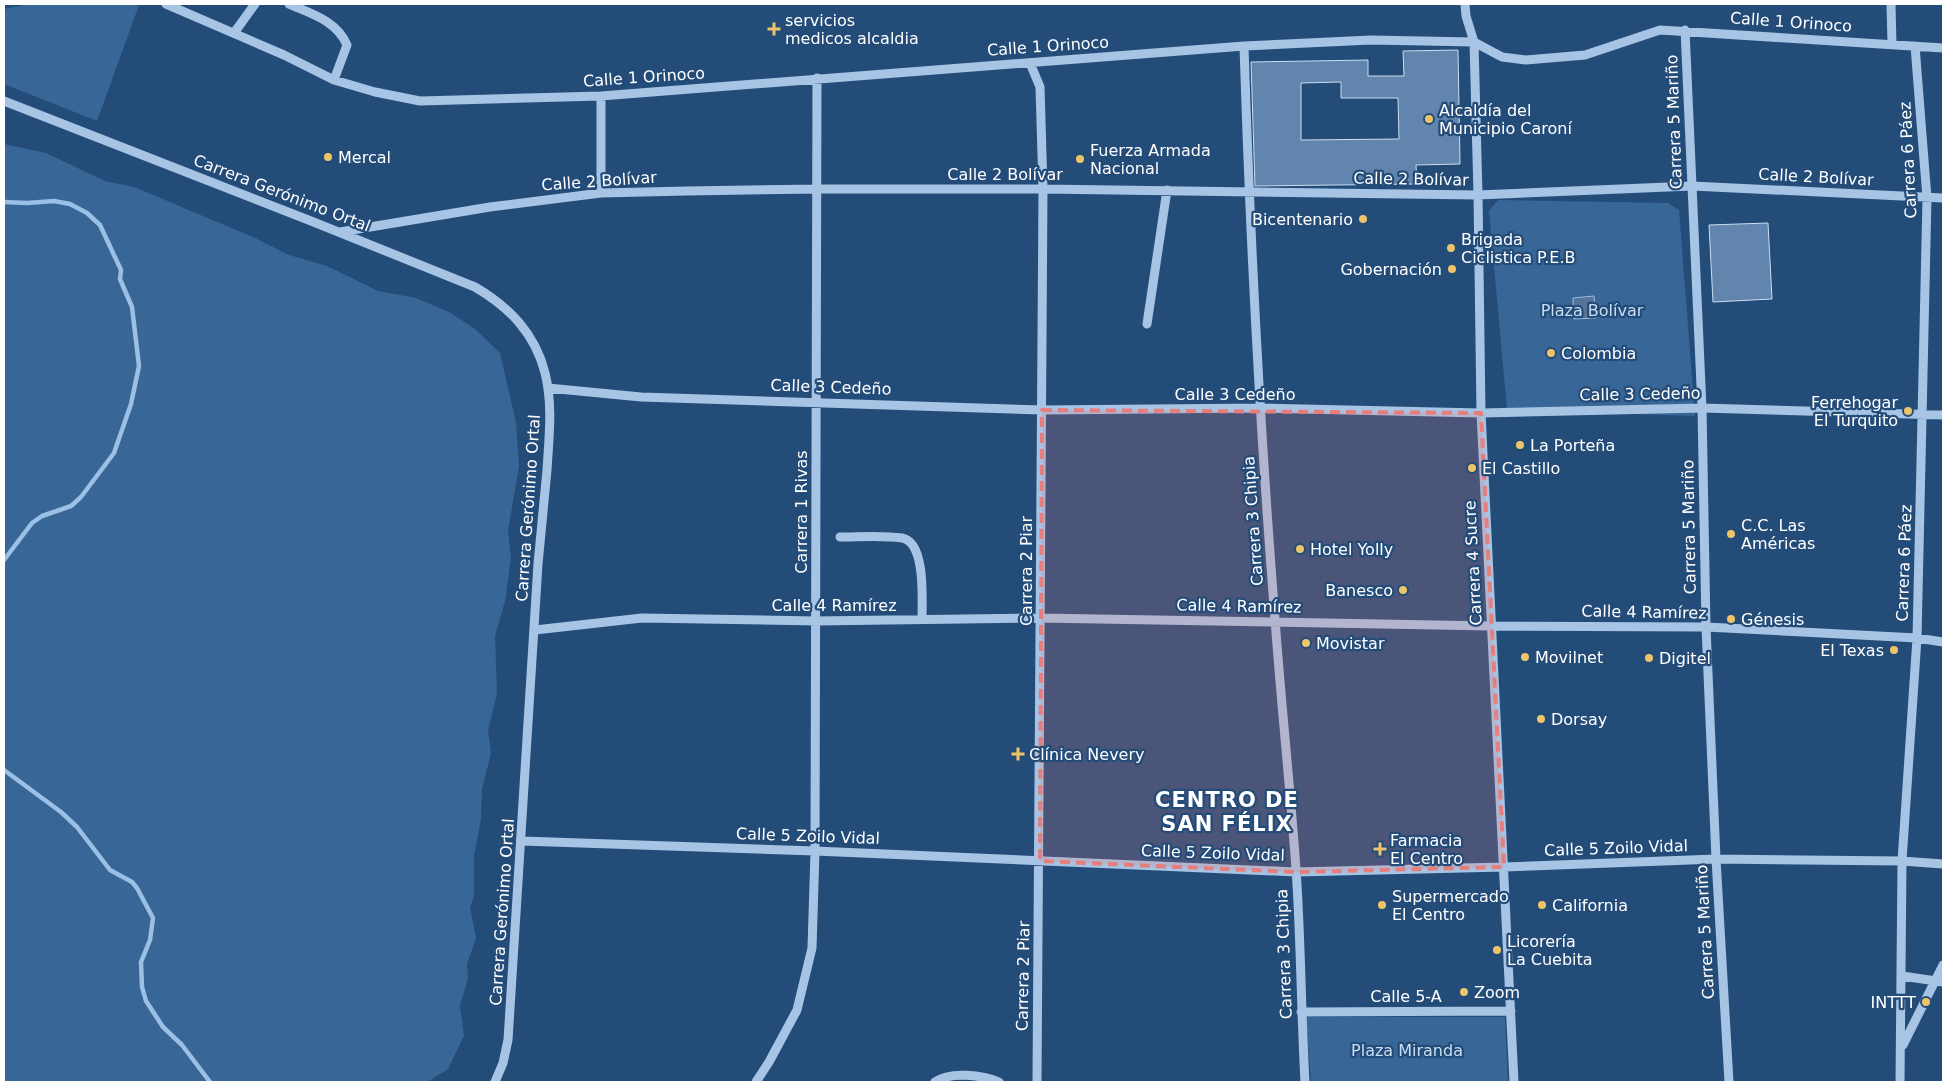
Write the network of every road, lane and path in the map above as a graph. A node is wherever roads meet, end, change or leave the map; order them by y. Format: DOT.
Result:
graph roads {
  1 [pos="166,4"];
  2 [pos="255,4"];
  3 [pos="289,4"];
  4 [pos="1464,4"];
  5 [pos="1891,4"];
  6 [pos="1685,30"];
  7 [pos="234,33"];
  8 [pos="1474,42"];
  9 [pos="1892,44"];
  10 [pos="1244,46"];
  11 [pos="1915,46"];
  12 [pos="1943,48"];
  13 [pos="1030,63"];
  14 [pos="817,78"];
  15 [pos="334,80"];
  16 [pos="601,96"];
  17 [pos="4,101"];
  18 [pos="1692,186"];
  19 [pos="817,189"];
  20 [pos="1043,189"];
  21 [pos="1167,190"];
  22 [pos="1248,191"];
  23 [pos="601,193"];
  24 [pos="1478,195"];
  25 [pos="1927,198"];
  26 [pos="1943,198"];
  27 [pos="340,232"];
  28 [pos="1147,324"];
  29 [pos="548,388"];
  30 [pos="816,401"];
  31 [pos="1261,408"];
  32 [pos="1702,408"];
  33 [pos="1042,410"];
  34 [pos="1481,413"];
  35 [pos="1923,414"];
  36 [pos="1943,415"];
  37 [pos="840,537"];
  38 [pos="1040,618"];
  39 [pos="922,619"];
  40 [pos="816,621"];
  41 [pos="1275,621"];
  42 [pos="1490,626"];
  43 [pos="1706,627"];
  44 [pos="535,630"];
  45 [pos="1917,638"];
  46 [pos="1943,642"];
  47 [pos="522,841"];
  48 [pos="815,851"];
  49 [pos="1716,859"];
  50 [pos="1902,861"];
  51 [pos="1040,862"];
  52 [pos="1943,864"];
  53 [pos="1504,867"];
  54 [pos="1296,872"];
  55 [pos="1943,965"];
  56 [pos="1902,976"];
  57 [pos="1940,981"];
  58 [pos="1511,1011"];
  59 [pos="1301,1012"];
  60 [pos="1902,1048"];
  61 [pos="939,1079"];
  62 [pos="495,1082"];
  63 [pos="756,1082"];
  64 [pos="999,1082"];
  65 [pos="1037,1082"];
  66 [pos="1305,1082"];
  67 [pos="1514,1082"];
  68 [pos="1729,1082"];
  69 [pos="1900,1082"];
  1 -- 7 [label="street, Calle 1 Orinoco"];
  2 -- 7 [label="street"];
  3 -- 15 [label="street"];
  4 -- 8 [label="street, Carrera 4 Sucre"];
  5 -- 9 [label="street"];
  6 -- 8 [label="street, Calle 1 Orinoco"];
  6 -- 9 [label="street, Calle 1 Orinoco"];
  6 -- 18 [label="street, Carrera 5 Mariño"];
  7 -- 15 [label="street, Calle 1 Orinoco"];
  8 -- 10 [label="street, Calle 1 Orinoco"];
  8 -- 24 [label="street, Carrera 4 Sucre"];
  9 -- 11 [label="street, Calle 1 Orinoco"];
  10 -- 13 [label="street, Calle 1 Orinoco"];
  10 -- 22 [label="street, Carrera 3 Chipia"];
  11 -- 12 [label="street, Calle 1 Orinoco"];
  11 -- 25 [label="street, Carrera 6 Páez"];
  13 -- 14 [label="street, Calle 1 Orinoco"];
  13 -- 20 [label="street, Carrera 2 Piar"];
  14 -- 16 [label="street, Calle 1 Orinoco"];
  14 -- 19 [label="street, Carrera 1 Rivas"];
  15 -- 16 [label="street, Calle 1 Orinoco"];
  16 -- 23 [label="street"];
  17 -- 27 [label="street, Carrera Gerónimo Ortal"];
  18 -- 24 [label="street, Calle 2 Bolívar"];
  18 -- 25 [label="street, Calle 2 Bolívar"];
  18 -- 32 [label="street, Carrera 5 Mariño"];
  19 -- 20 [label="street, Calle 2 Bolívar"];
  19 -- 23 [label="street, Calle 2 Bolívar"];
  19 -- 30 [label="street, Carrera 1 Rivas"];
  20 -- 21 [label="street, Calle 2 Bolívar"];
  20 -- 33 [label="street, Carrera 2 Piar"];
  21 -- 22 [label="street, Calle 2 Bolívar"];
  21 -- 28 [label="street"];
  22 -- 24 [label="street, Calle 2 Bolívar"];
  22 -- 31 [label="street, Carrera 3 Chipia"];
  23 -- 27 [label="street, Calle 2 Bolívar"];
  24 -- 34 [label="street, Carrera 4 Sucre"];
  25 -- 26 [label="street, Calle 2 Bolívar"];
  25 -- 35 [label="street, Carrera 6 Páez"];
  27 -- 29 [label="street, Carrera Gerónimo Ortal"];
  29 -- 30 [label="street, Calle 3 Cedeño"];
  29 -- 44 [label="street, Carrera Gerónimo Ortal"];
  30 -- 33 [label="street, Calle 3 Cedeño"];
  30 -- 40 [label="street, Carrera 1 Rivas"];
  31 -- 33 [label="street, Calle 3 Cedeño"];
  31 -- 34 [label="street, Calle 3 Cedeño"];
  31 -- 41 [label="street, Carrera 3 Chipia"];
  32 -- 34 [label="street, Calle 3 Cedeño"];
  32 -- 35 [label="street, Calle 3 Cedeño"];
  32 -- 43 [label="street, Carrera 5 Mariño"];
  33 -- 38 [label="street, Carrera 2 Piar"];
  34 -- 42 [label="street, Carrera 4 Sucre"];
  35 -- 36 [label="street, Calle 3 Cedeño"];
  35 -- 45 [label="street, Carrera 6 Páez"];
  37 -- 39 [label="street"];
  38 -- 39 [label="street, Calle 4 Ramírez"];
  38 -- 41 [label="street, Calle 4 Ramírez"];
  38 -- 51 [label="street, Carrera 2 Piar"];
  39 -- 40 [label="street, Calle 4 Ramírez"];
  40 -- 44 [label="street, Calle 4 Ramírez"];
  40 -- 48 [label="street, Carrera 1 Rivas"];
  41 -- 42 [label="street, Calle 4 Ramírez"];
  41 -- 54 [label="street, Carrera 3 Chipia"];
  42 -- 43 [label="street, Calle 4 Ramírez"];
  42 -- 53 [label="street, Carrera 4 Sucre"];
  43 -- 45 [label="street, Calle 4 Ramírez"];
  43 -- 49 [label="street, Carrera 5 Mariño"];
  44 -- 47 [label="street, Carrera Gerónimo Ortal"];
  45 -- 46 [label="street, Calle 4 Ramírez"];
  45 -- 50 [label="street, Carrera 6 Páez"];
  47 -- 48 [label="street, Calle 5 Zoilo Vidal"];
  47 -- 62 [label="street, Carrera Gerónimo Ortal"];
  48 -- 51 [label="street, Calle 5 Zoilo Vidal"];
  48 -- 63 [label="street, Carrera 1 Rivas"];
  49 -- 50 [label="street, Calle 5 Zoilo Vidal"];
  49 -- 53 [label="street, Calle 5 Zoilo Vidal"];
  49 -- 68 [label="street, Carrera 5 Mariño"];
  50 -- 52 [label="street, Calle 5 Zoilo Vidal"];
  50 -- 56 [label="street, Carrera 6 Páez"];
  51 -- 54 [label="street, Calle 5 Zoilo Vidal"];
  51 -- 65 [label="street, Carrera 2 Piar"];
  53 -- 54 [label="street, Calle 5 Zoilo Vidal"];
  53 -- 58 [label="street, Carrera 4 Sucre"];
  54 -- 59 [label="street, Carrera 3 Chipia"];
  55 -- 57 [label="street"];
  56 -- 57 [label="street"];
  56 -- 60 [label="street, Carrera 6 Páez"];
  57 -- 60 [label="street"];
  58 -- 59 [label="street, Calle 5-A"];
  58 -- 67 [label="street, Carrera 4 Sucre"];
  59 -- 66 [label="street, Carrera 3 Chipia"];
  60 -- 69 [label="street, Carrera 6 Páez"];
  61 -- 64 [label="street"];
}
